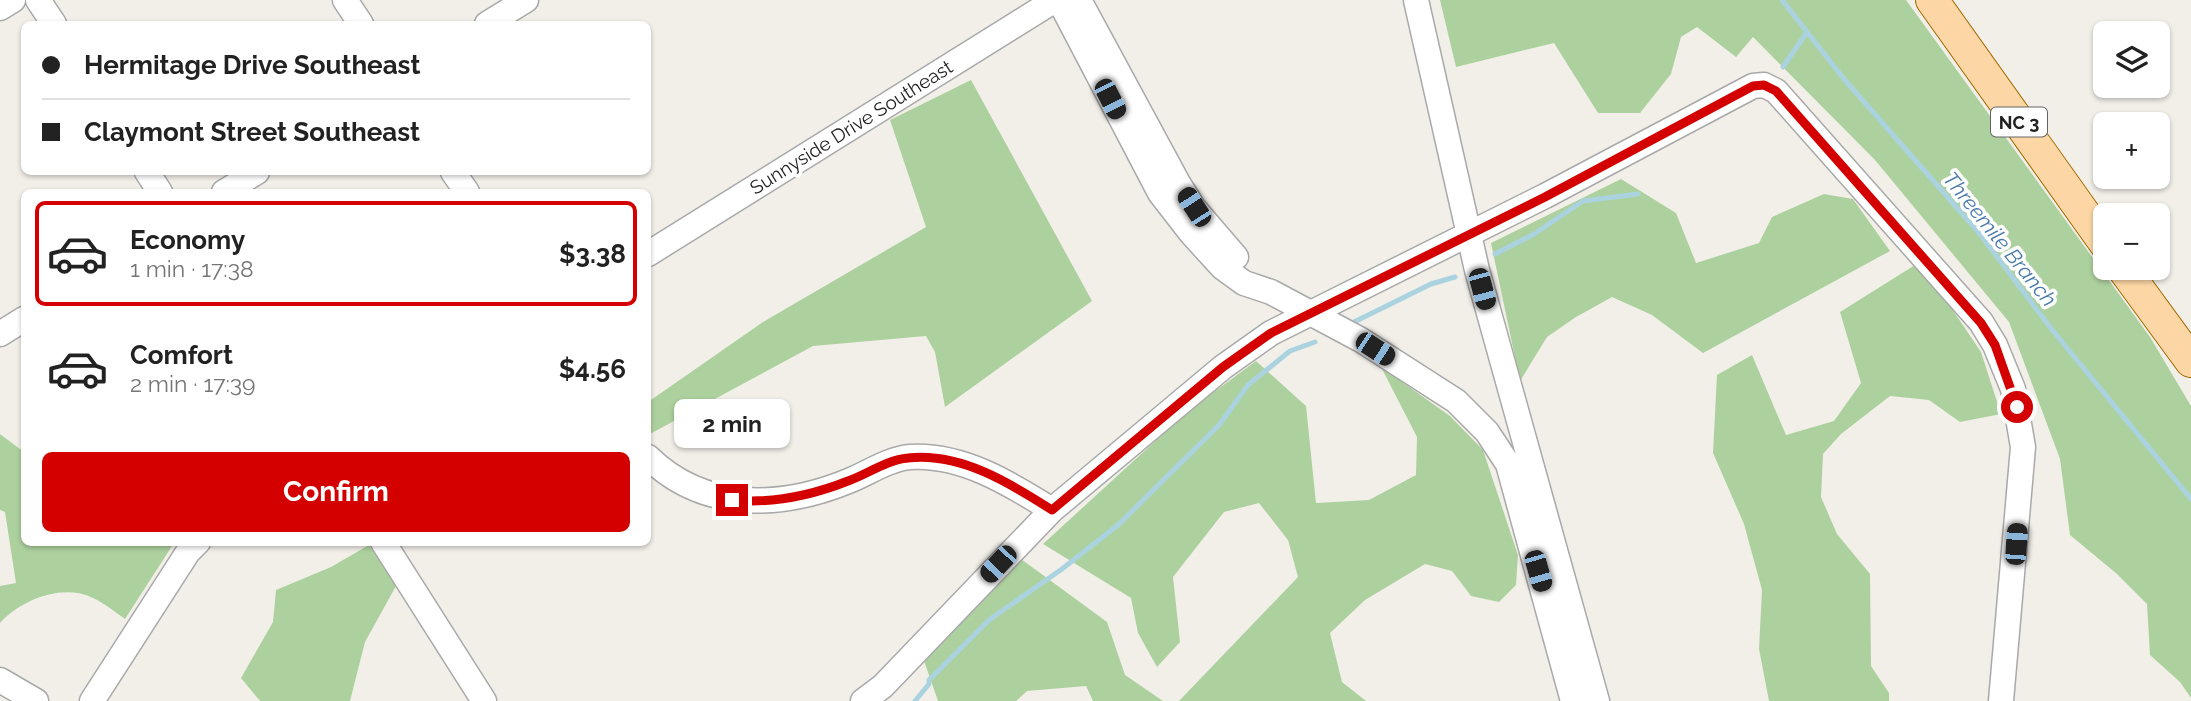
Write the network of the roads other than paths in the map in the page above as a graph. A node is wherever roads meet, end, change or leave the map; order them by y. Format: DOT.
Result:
graph roads {
  1 [pos="13,0"];
  2 [pos="38,0"];
  3 [pos="345,0"];
  4 [pos="526,0"];
  5 [pos="1057,0"];
  6 [pos="1079,0"];
  7 [pos="1416,0"];
  8 [pos="1932,0"];
  9 [pos="0,8"];
  10 [pos="52,21"];
  11 [pos="359,21"];
  12 [pos="492,21"];
  13 [pos="252,175"];
  14 [pos="229,189"];
  15 [pos="2093,226"];
  16 [pos="1469,234"];
  17 [pos="651,252"];
  18 [pos="2132,280"];
  19 [pos="1271,292"];
  20 [pos="1310,313"];
  21 [pos="21,321"];
  22 [pos="0,334"];
  23 [pos="2191,361"];
  24 [pos="651,460"];
  25 [pos="1052,510"];
  26 [pos="194,546"];
  27 [pos="386,546"];
  28 [pos="0,680"];
  29 [pos="36,701"];
  30 [pos="92,701"];
  31 [pos="484,701"];
  32 [pos="863,701"];
  33 [pos="1573,701"];
  34 [pos="1597,701"];
  35 [pos="2001,701"];
  1 -- 9 [label="street"];
  2 -- 10 [label="street"];
  3 -- 11 [label="street"];
  4 -- 12 [label="street"];
  5 -- 17 [label="street, Sunnyside Drive Southeast"];
  5 -- 19 [label="street"];
  6 -- 19 [label="street"];
  7 -- 16 [label="street"];
  8 -- 15 [label="main road, NC 3"];
  13 -- 14 [label="street"];
  16 -- 20 [label="street"];
  16 -- 34 [label="street"];
  16 -- 35 [label="street"];
  18 -- 23 [label="main road"];
  19 -- 20 [label="street"];
  20 -- 25 [label="street"];
  20 -- 33 [label="street"];
  21 -- 22 [label="street"];
  24 -- 25 [label="street"];
  25 -- 32 [label="street"];
  26 -- 30 [label="street"];
  27 -- 31 [label="street"];
  28 -- 29 [label="street"];
}
